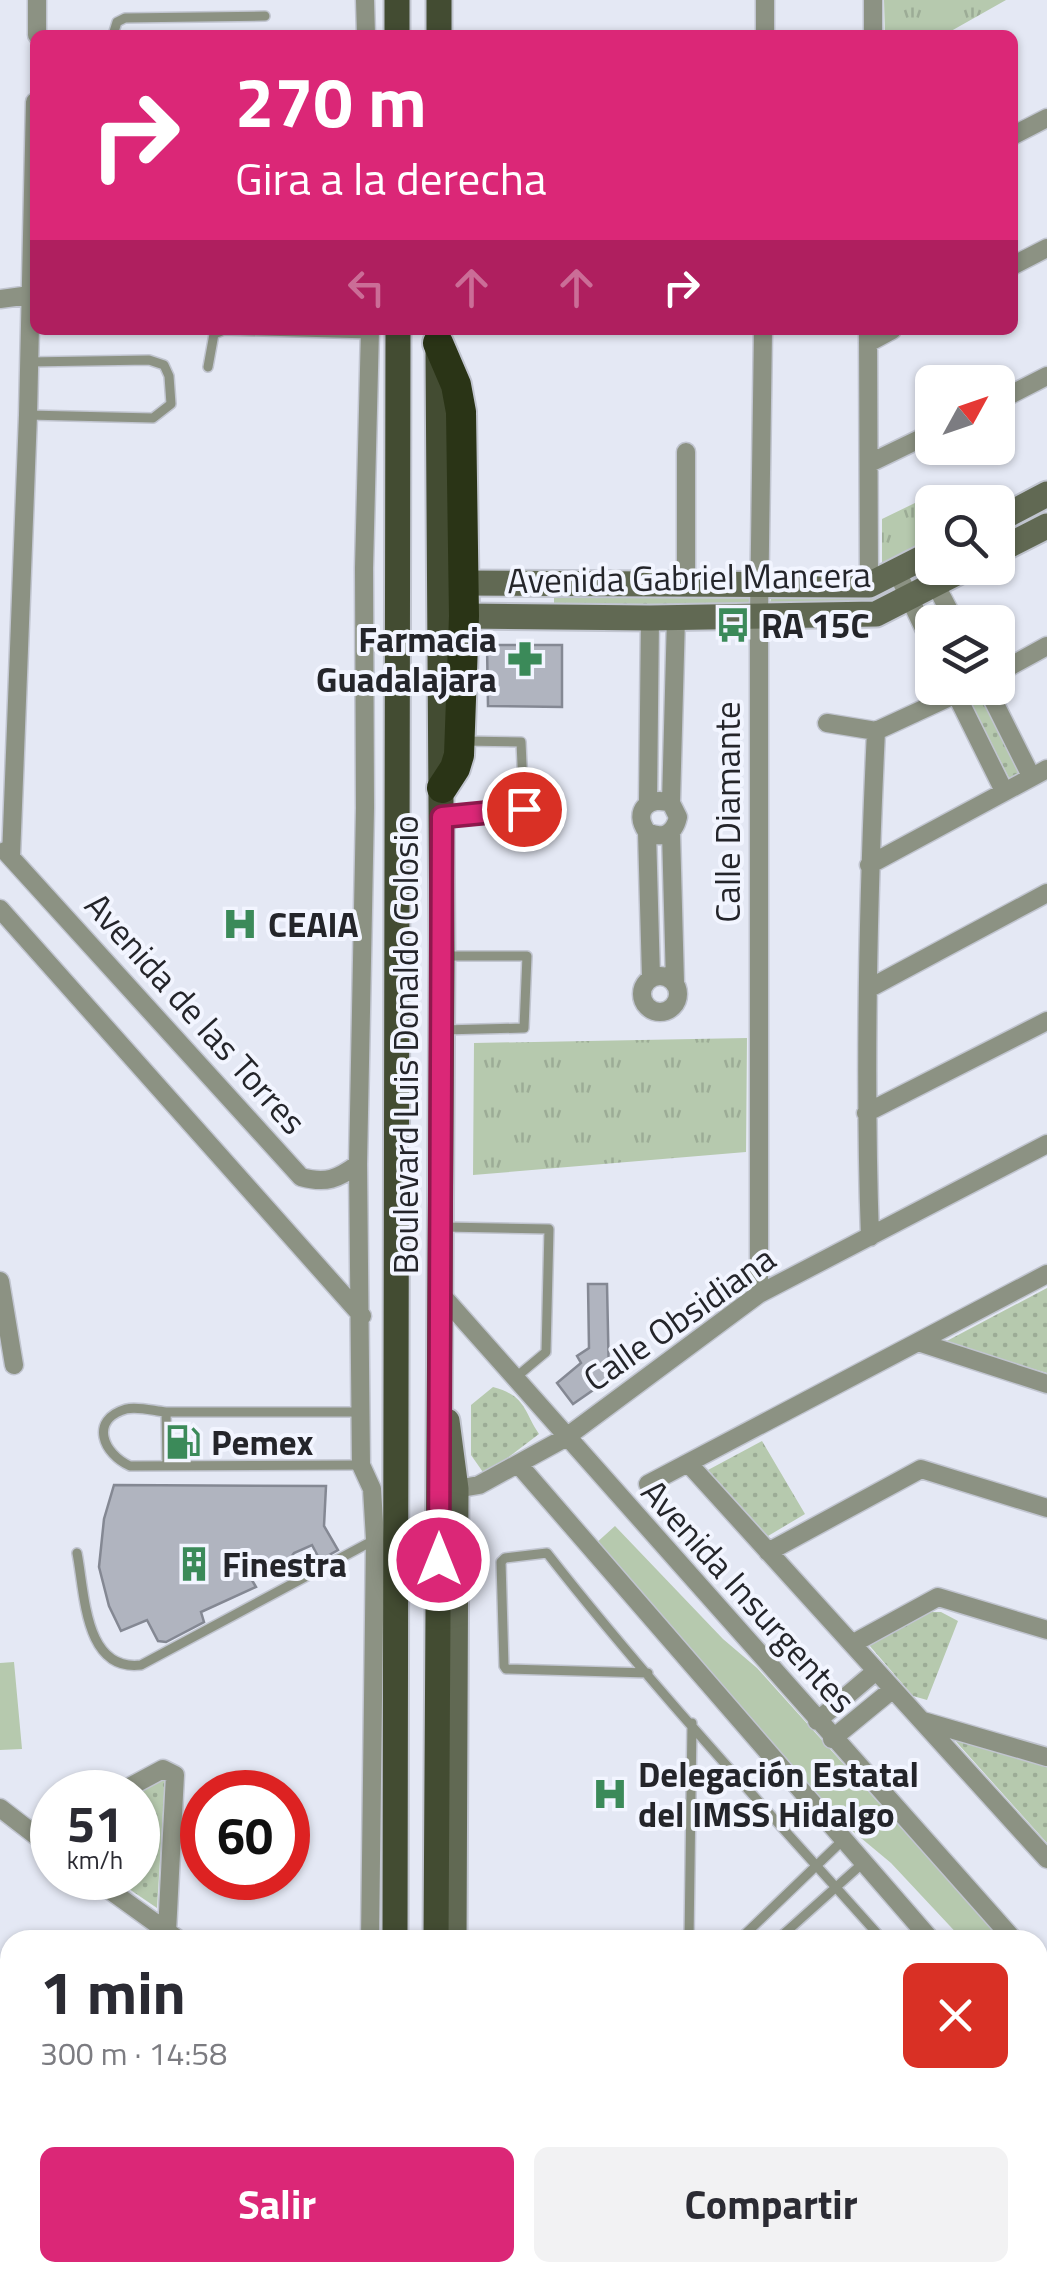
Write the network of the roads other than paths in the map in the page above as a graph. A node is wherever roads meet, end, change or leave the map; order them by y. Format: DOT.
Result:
graph roads {
  1 [pos="38,0"];
  2 [pos="365,0"];
  3 [pos="397,0"];
  4 [pos="439,0"];
  5 [pos="766,0"];
  6 [pos="874,0"];
  7 [pos="265,16"];
  8 [pos="36,30"];
  9 [pos="115,30"];
  10 [pos="366,30"];
  11 [pos="397,30"];
  12 [pos="439,30"];
  13 [pos="765,30"];
  14 [pos="873,30"];
  15 [pos="1047,118"];
  16 [pos="1018,133"];
  17 [pos="1047,248"];
  18 [pos="1018,263"];
  19 [pos="30,295"];
  20 [pos="0,298"];
  21 [pos="213,335"];
  22 [pos="370,335"];
  23 [pos="398,335"];
  24 [pos="763,335"];
  25 [pos="868,336"];
  26 [pos="438,337"];
  27 [pos="29,362"];
  28 [pos="208,368"];
  29 [pos="1047,376"];
  30 [pos="1015,392"];
  31 [pos="28,415"];
  32 [pos="915,442"];
  33 [pos="686,452"];
  34 [pos="870,464"];
  35 [pos="1047,494"];
  36 [pos="1015,511"];
  37 [pos="1047,526"];
  38 [pos="1015,542"];
  39 [pos="915,562"];
  40 [pos="896,572"];
  41 [pos="462,583"];
  42 [pos="551,584"];
  43 [pos="686,584"];
  44 [pos="761,584"];
  45 [pos="869,585"];
  46 [pos="933,585"];
  47 [pos="909,598"];
  48 [pos="915,610"];
  49 [pos="464,616"];
  50 [pos="759,616"];
  51 [pos="551,617"];
  52 [pos="676,617"];
  53 [pos="650,618"];
  54 [pos="1047,646"];
  55 [pos="1015,664"];
  56 [pos="929,705"];
  57 [pos="967,705"];
  58 [pos="998,705"];
  59 [pos="827,723"];
  60 [pos="876,731"];
  61 [pos="460,741"];
  62 [pos="1039,772"];
  63 [pos="1004,791"];
  64 [pos="442,802"];
  65 [pos="648,802"];
  66 [pos="670,803"];
  67 [pos="647,832"];
  68 [pos="672,832"];
  69 [pos="4,857"];
  70 [pos="869,865"];
  71 [pos="1047,893"];
  72 [pos="0,909"];
  73 [pos="442,956"];
  74 [pos="651,977"];
  75 [pos="675,983"];
  76 [pos="868,988"];
  77 [pos="1047,1021"];
  78 [pos="440,1030"];
  79 [pos="866,1114"];
  80 [pos="1047,1144"];
  81 [pos="358,1164"];
  82 [pos="441,1227"];
  83 [pos="870,1236"];
  84 [pos="1047,1274"];
  85 [pos="0,1280"];
  86 [pos="439,1292"];
  87 [pos="759,1294"];
  88 [pos="362,1316"];
  89 [pos="918,1342"];
  90 [pos="14,1365"];
  91 [pos="441,1374"];
  92 [pos="514,1378"];
  93 [pos="1047,1384"];
  94 [pos="166,1412"];
  95 [pos="362,1412"];
  96 [pos="565,1438"];
  97 [pos="688,1463"];
  98 [pos="361,1465"];
  99 [pos="168,1466"];
  100 [pos="519,1466"];
  101 [pos="648,1484"];
  102 [pos="456,1490"];
  103 [pos="1047,1508"];
  104 [pos="385,1534"];
  105 [pos="77,1552"];
  106 [pos="768,1552"];
  107 [pos="1047,1630"];
  108 [pos="852,1644"];
  109 [pos="876,1671"];
  110 [pos="648,1673"];
  111 [pos="893,1690"];
  112 [pos="921,1720"];
  113 [pos="816,1721"];
  114 [pos="692,1723"];
  115 [pos="832,1739"];
  116 [pos="1047,1757"];
  117 [pos="159,1770"];
  118 [pos="4,1814"];
  119 [pos="30,1829"];
  120 [pos="842,1840"];
  121 [pos="1047,1859"];
  122 [pos="863,1863"];
  123 [pos="816,1866"];
  124 [pos="836,1887"];
  125 [pos="123,1900"];
  126 [pos="165,1930"];
  127 [pos="173,1930"];
  128 [pos="370,1930"];
  129 [pos="395,1930"];
  130 [pos="436,1930"];
  131 [pos="454,1930"];
  132 [pos="689,1930"];
  133 [pos="749,1930"];
  134 [pos="788,1930"];
  135 [pos="874,1930"];
  136 [pos="922,1930"];
  137 [pos="1005,1930"];
  1 -- 8 [label="street"];
  2 -- 10 [label="street"];
  3 -- 11 [label="main road"];
  4 -- 12 [label="main road"];
  5 -- 13 [label="street"];
  6 -- 14 [label="street"];
  7 -- 9 [label="lane"];
  15 -- 16 [label="street"];
  17 -- 18 [label="street"];
  19 -- 20 [label="street"];
  19 -- 27 [label="street"];
  21 -- 28 [label="lane"];
  22 -- 81 [label="street"];
  23 -- 104 [label="main road, Boulevard Luis Donaldo Colosio"];
  24 -- 44 [label="street, Calle Diamante"];
  25 -- 34 [label="street"];
  26 -- 41 [label="highway"];
  26 -- 64 [label="main road, Boulevard Luis Donaldo Colosio"];
  27 -- 31 [label="street"];
  27 -- 31 [label="lane"];
  29 -- 30 [label="street"];
  31 -- 69 [label="street"];
  32 -- 34 [label="street"];
  33 -- 43 [label="street"];
  34 -- 45 [label="street"];
  35 -- 36 [label="street"];
  37 -- 38 [label="street"];
  39 -- 40 [label="street, Avenida Gabriel Mancera"];
  40 -- 45 [label="street, Avenida Gabriel Mancera"];
  40 -- 47 [label="street"];
  41 -- 42 [label="street, Avenida Gabriel Mancera"];
  41 -- 49 [label="highway"];
  42 -- 43 [label="street, Avenida Gabriel Mancera"];
  42 -- 51 [label="street"];
  43 -- 44 [label="street, Avenida Gabriel Mancera"];
  44 -- 45 [label="street, Avenida Gabriel Mancera"];
  44 -- 50 [label="street, Calle Diamante"];
  46 -- 47 [label="street, Avenida Gabriel Mancera"];
  47 -- 48 [label="street"];
  47 -- 50 [label="street, Avenida Gabriel Mancera"];
  49 -- 51 [label="street, Avenida Gabriel Mancera"];
  49 -- 61 [label="highway"];
  50 -- 52 [label="street, Avenida Gabriel Mancera"];
  50 -- 87 [label="street, Calle Diamante"];
  51 -- 53 [label="street, Avenida Gabriel Mancera"];
  52 -- 53 [label="street, Avenida Gabriel Mancera"];
  52 -- 66 [label="street"];
  53 -- 65 [label="street"];
  54 -- 55 [label="street"];
  56 -- 60 [label="street"];
  57 -- 63 [label="street"];
  58 -- 62 [label="street"];
  59 -- 60 [label="street"];
  60 -- 70 [label="street"];
  61 -- 64 [label="highway"];
  61 -- 64 [label="lane"];
  62 -- 63 [label="street"];
  63 -- 70 [label="street"];
  64 -- 73 [label="main road, Boulevard Luis Donaldo Colosio"];
  65 -- 66 [label="street"];
  65 -- 67 [label="street"];
  66 -- 68 [label="street"];
  67 -- 68 [label="street"];
  67 -- 74 [label="street"];
  68 -- 75 [label="street"];
  69 -- 81 [label="street, Avenida de las Torres"];
  70 -- 76 [label="street"];
  71 -- 76 [label="street"];
  72 -- 88 [label="street"];
  73 -- 78 [label="main road, Boulevard Luis Donaldo Colosio"];
  73 -- 78 [label="lane"];
  74 -- 75 [label="street"];
  74 -- 75 [label="street"];
  76 -- 79 [label="street"];
  77 -- 79 [label="street"];
  78 -- 82 [label="main road, Boulevard Luis Donaldo Colosio"];
  79 -- 83 [label="street"];
  80 -- 83 [label="street, Calle Obsidiana"];
  81 -- 88 [label="street"];
  82 -- 86 [label="main road, Boulevard Luis Donaldo Colosio"];
  82 -- 92 [label="lane"];
  83 -- 87 [label="street, Calle Obsidiana"];
  84 -- 89 [label="street"];
  85 -- 90 [label="street"];
  86 -- 91 [label="main road, Boulevard Luis Donaldo Colosio"];
  86 -- 92 [label="street, Avenida Insurgentes"];
  87 -- 96 [label="street, Calle Obsidiana"];
  88 -- 95 [label="street"];
  89 -- 93 [label="street"];
  89 -- 97 [label="street"];
  91 -- 102 [label="street"];
  91 -- 130 [label="main road, Boulevard Luis Donaldo Colosio"];
  92 -- 96 [label="street, Avenida Insurgentes"];
  94 -- 95 [label="lane"];
  94 -- 99 [label="lane"];
  94 -- 99 [label="lane"];
  95 -- 98 [label="street"];
  96 -- 100 [label="street, Calle Obsidiana"];
  96 -- 113 [label="street, Avenida Insurgentes"];
  97 -- 101 [label="street"];
  97 -- 106 [label="street"];
  98 -- 99 [label="lane"];
  98 -- 104 [label="street"];
  100 -- 102 [label="street, Calle Obsidiana"];
  100 -- 120 [label="street"];
  102 -- 131 [label="street"];
  103 -- 106 [label="street"];
  104 -- 105 [label="lane"];
  104 -- 128 [label="street"];
  104 -- 129 [label="main road, Boulevard Luis Donaldo Colosio"];
  106 -- 108 [label="street"];
  107 -- 108 [label="street"];
  108 -- 109 [label="street"];
  109 -- 111 [label="street"];
  109 -- 113 [label="street"];
  110 -- 110 [label="lane"];
  110 -- 114 [label="lane"];
  111 -- 112 [label="street"];
  111 -- 115 [label="street"];
  112 -- 116 [label="street"];
  112 -- 121 [label="street"];
  113 -- 115 [label="street, Avenida Insurgentes"];
  114 -- 123 [label="lane"];
  114 -- 132 [label="lane"];
  115 -- 137 [label="street, Avenida Insurgentes"];
  117 -- 127 [label="street"];
  118 -- 119 [label="street"];
  120 -- 122 [label="street"];
  120 -- 123 [label="lane"];
  122 -- 124 [label="lane"];
  122 -- 136 [label="street"];
  123 -- 124 [label="lane"];
  123 -- 133 [label="lane"];
  124 -- 134 [label="lane"];
  124 -- 135 [label="lane"];
  125 -- 126 [label="street"];
}
